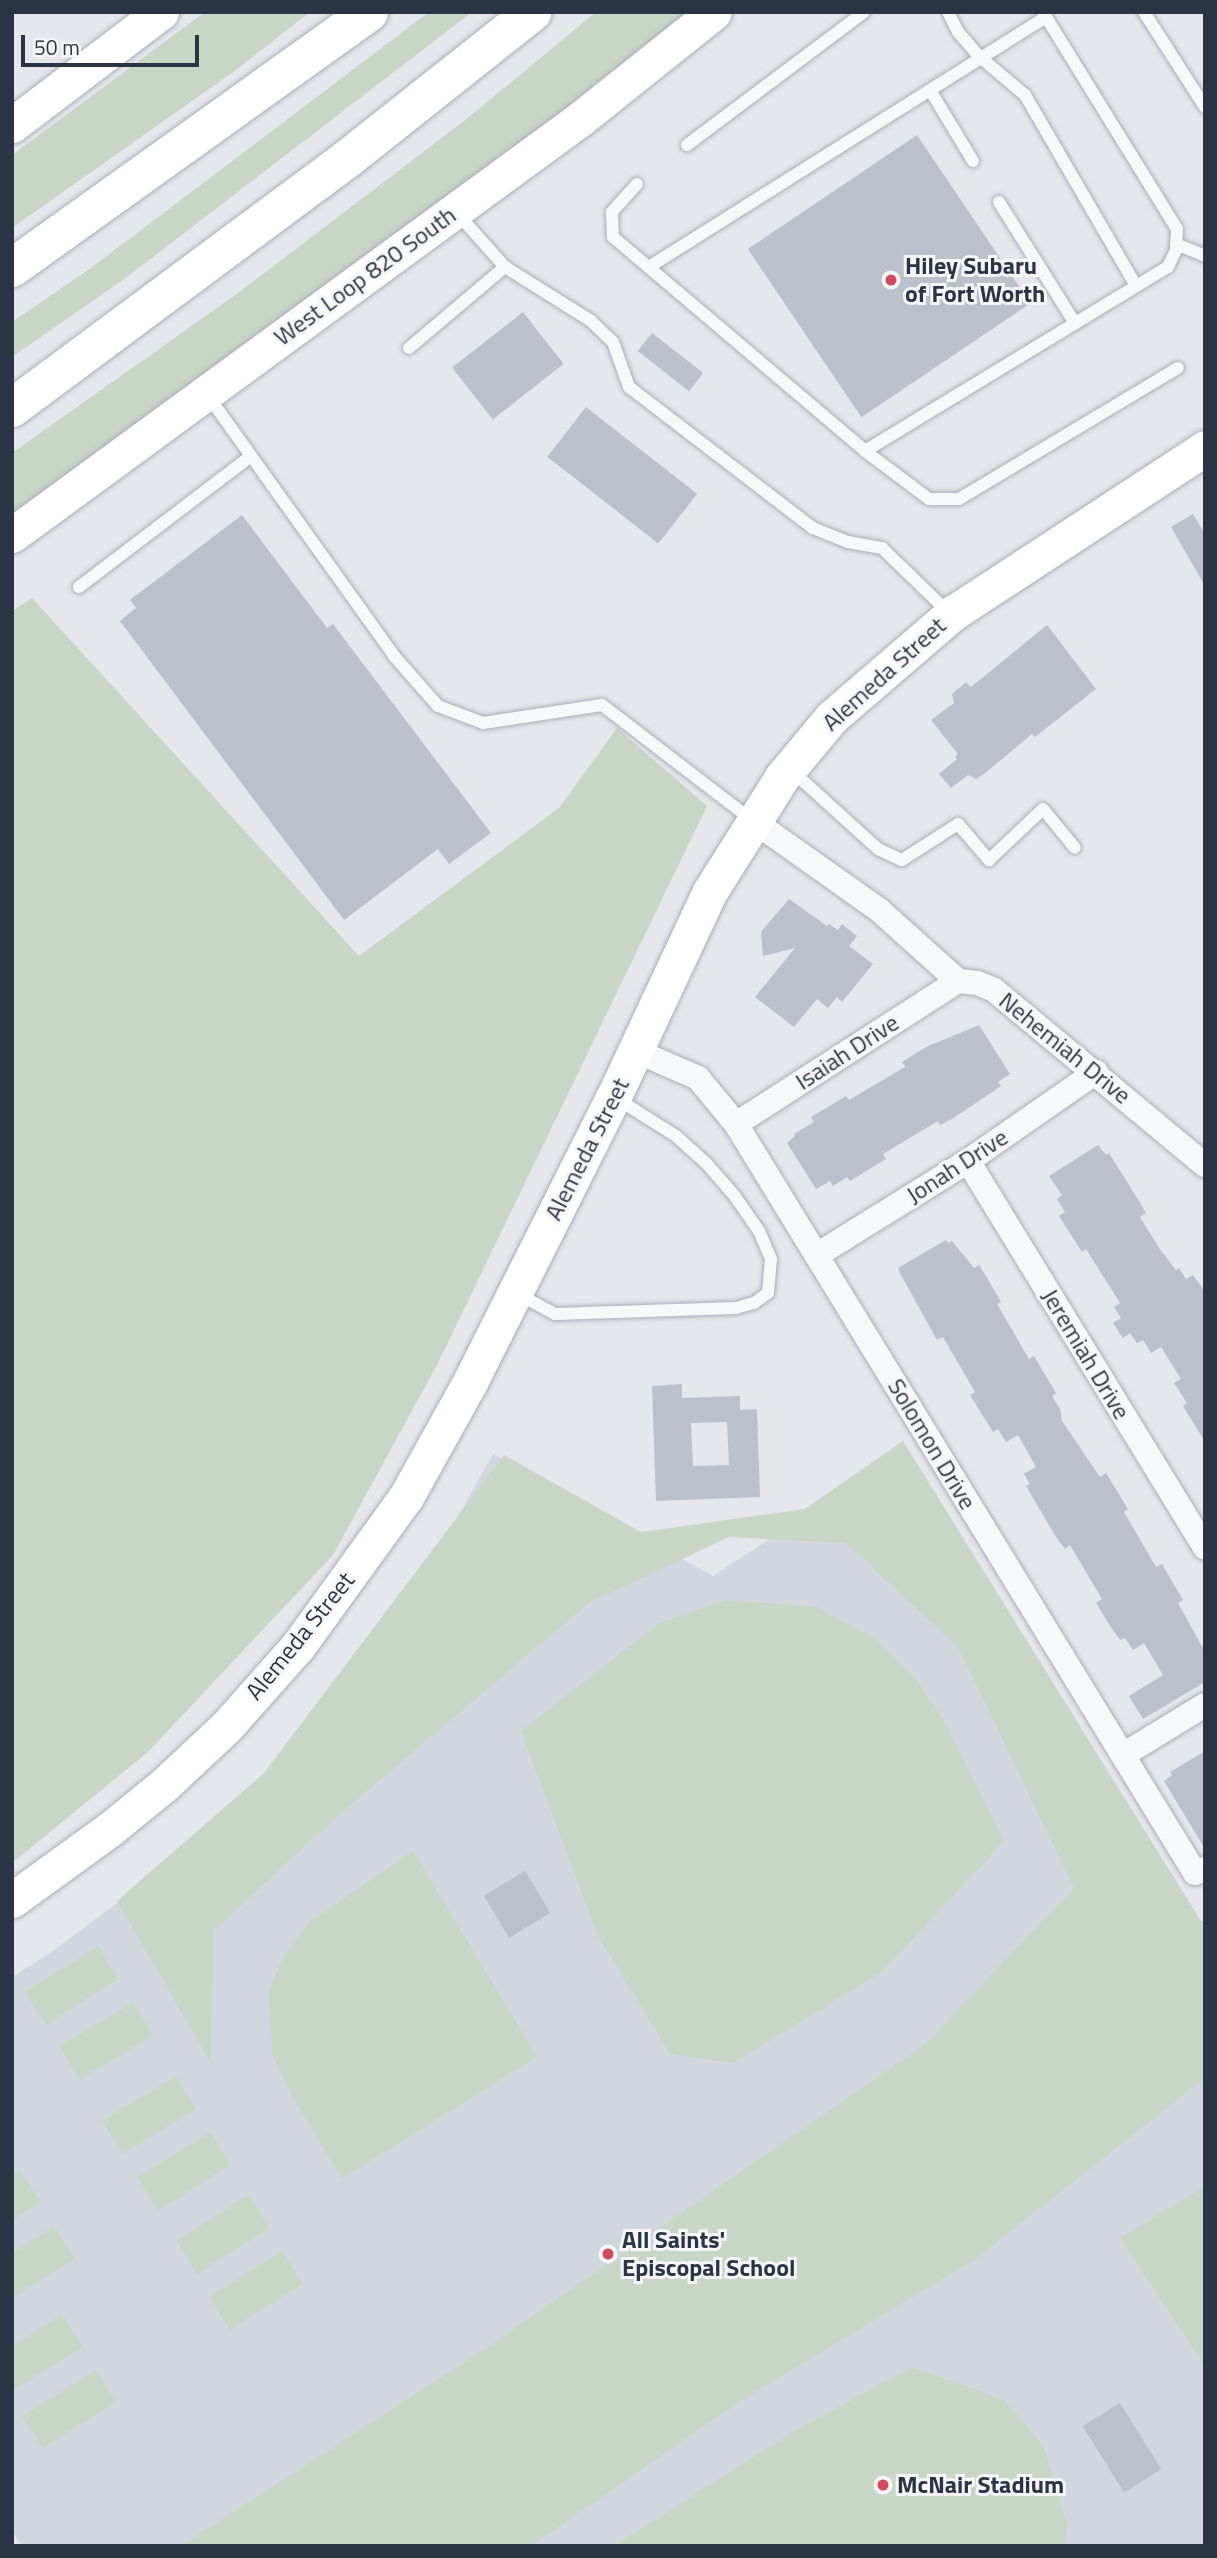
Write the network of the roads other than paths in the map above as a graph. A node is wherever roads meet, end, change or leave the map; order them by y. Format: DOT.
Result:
graph roads {
  1 [pos="160,12"];
  2 [pos="369,12"];
  3 [pos="715,12"];
  4 [pos="864,12"];
  5 [pos="948,12"];
  6 [pos="1144,12"];
  7 [pos="1044,14"];
  8 [pos="529,16"];
  9 [pos="980,57"];
  10 [pos="930,90"];
  11 [pos="1205,107"];
  12 [pos="12,125"];
  13 [pos="687,145"];
  14 [pos="973,161"];
  15 [pos="637,184"];
  16 [pos="999,202"];
  17 [pos="454,210"];
  18 [pos="1176,244"];
  19 [pos="1205,256"];
  20 [pos="505,267"];
  21 [pos="649,267"];
  22 [pos="12,268"];
  23 [pos="1136,286"];
  24 [pos="1075,323"];
  25 [pos="409,348"];
  26 [pos="1178,369"];
  27 [pos="206,393"];
  28 [pos="12,408"];
  29 [pos="1205,448"];
  30 [pos="864,450"];
  31 [pos="251,456"];
  32 [pos="12,535"];
  33 [pos="79,587"];
  34 [pos="951,615"];
  35 [pos="789,768"];
  36 [pos="752,820"];
  37 [pos="1075,848"];
  38 [pos="958,981"];
  39 [pos="636,1051"];
  40 [pos="1096,1072"];
  41 [pos="614,1096"];
  42 [pos="736,1124"];
  43 [pos="968,1161"];
  44 [pos="1205,1165"];
  45 [pos="817,1255"];
  46 [pos="515,1292"];
  47 [pos="1205,1547"];
  48 [pos="1205,1705"];
  49 [pos="1122,1755"];
  50 [pos="1200,1871"];
  51 [pos="12,1900"];
  1 -- 12 [label="street"];
  2 -- 22 [label="highway"];
  3 -- 17 [label="street, West Loop 820 South"];
  4 -- 13 [label="lane"];
  5 -- 9 [label="lane"];
  6 -- 11 [label="lane"];
  7 -- 9 [label="lane"];
  7 -- 18 [label="lane"];
  8 -- 28 [label="highway"];
  9 -- 10 [label="lane"];
  9 -- 23 [label="lane"];
  10 -- 14 [label="lane"];
  10 -- 21 [label="lane"];
  15 -- 21 [label="lane"];
  16 -- 24 [label="lane"];
  17 -- 20 [label="lane"];
  17 -- 27 [label="street, West Loop 820 South"];
  18 -- 19 [label="lane"];
  18 -- 23 [label="lane"];
  20 -- 25 [label="lane"];
  20 -- 34 [label="lane"];
  21 -- 30 [label="lane"];
  23 -- 24 [label="lane"];
  24 -- 30 [label="lane"];
  26 -- 30 [label="lane"];
  27 -- 31 [label="lane"];
  27 -- 32 [label="street, West Loop 820 South"];
  29 -- 34 [label="street, Alemeda Street"];
  31 -- 33 [label="lane"];
  31 -- 36 [label="lane"];
  34 -- 35 [label="street, Alemeda Street"];
  35 -- 36 [label="street, Alemeda Street"];
  35 -- 37 [label="lane"];
  36 -- 38 [label="street, Nehemiah Drive"];
  36 -- 39 [label="street, Alemeda Street"];
  38 -- 40 [label="street, Nehemiah Drive"];
  38 -- 42 [label="street, Isaiah Drive"];
  39 -- 41 [label="street, Alemeda Street"];
  39 -- 42 [label="street, Solomon Drive"];
  40 -- 43 [label="street, Jonah Drive"];
  40 -- 44 [label="street, Nehemiah Drive"];
  41 -- 46 [label="street, Alemeda Street"];
  41 -- 46 [label="lane"];
  42 -- 45 [label="street, Solomon Drive"];
  43 -- 45 [label="street, Jonah Drive"];
  43 -- 47 [label="street, Jeremiah Drive"];
  45 -- 49 [label="street, Solomon Drive"];
  46 -- 51 [label="street, Alemeda Street"];
  48 -- 49 [label="street"];
  49 -- 50 [label="street, Solomon Drive"];
}
